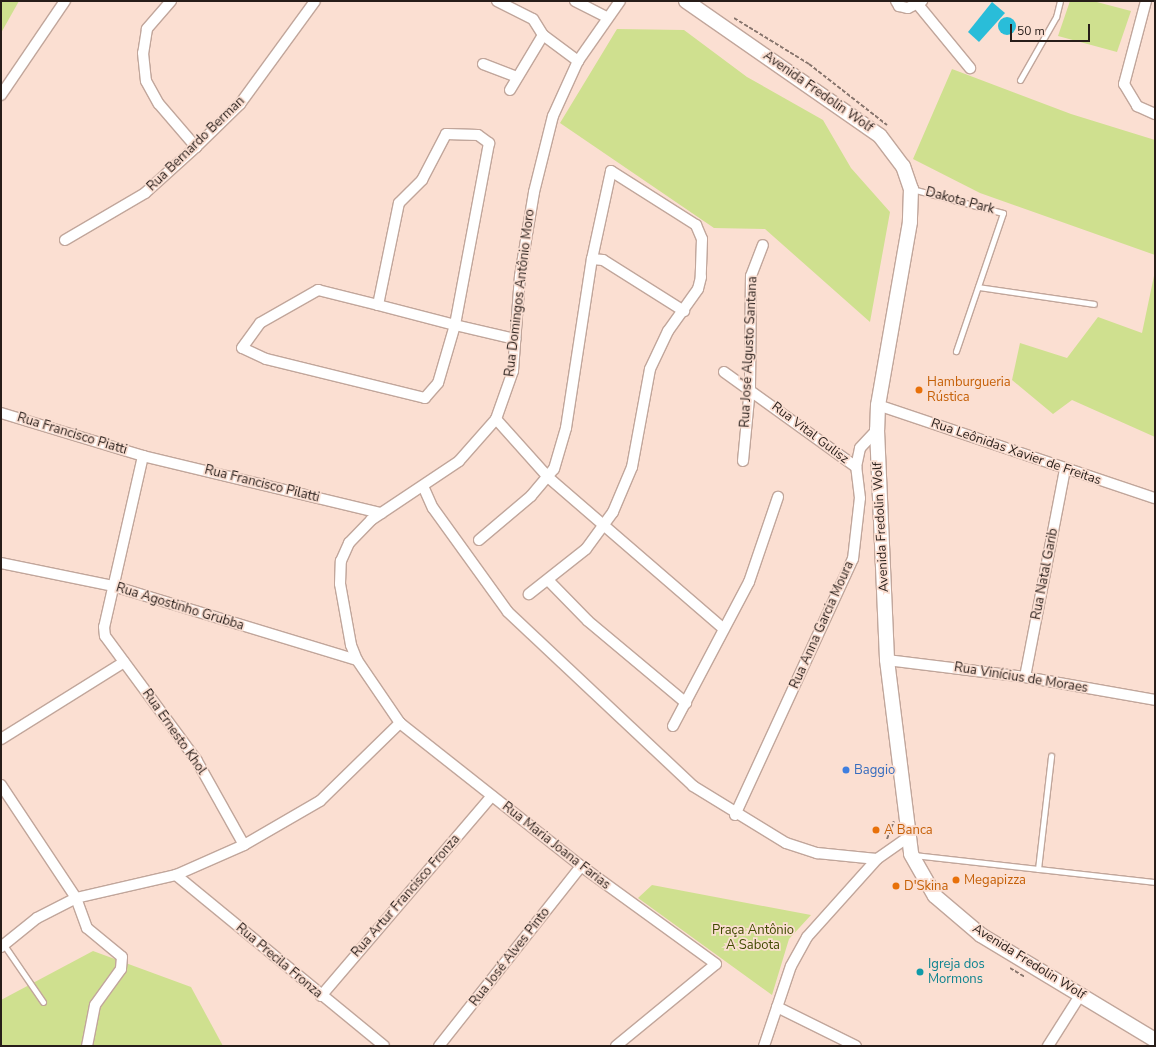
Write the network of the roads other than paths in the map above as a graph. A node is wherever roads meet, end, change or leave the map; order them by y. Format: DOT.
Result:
graph roads {
  1 [pos="65,1"];
  2 [pos="171,1"];
  3 [pos="315,1"];
  4 [pos="497,1"];
  5 [pos="575,1"];
  6 [pos="620,1"];
  7 [pos="686,1"];
  8 [pos="896,1"];
  9 [pos="1060,1"];
  10 [pos="1146,1"];
  11 [pos="918,2"];
  12 [pos="606,17"];
  13 [pos="543,35"];
  14 [pos="578,61"];
  15 [pos="483,64"];
  16 [pos="970,68"];
  17 [pos="517,77"];
  18 [pos="1020,80"];
  19 [pos="510,90"];
  20 [pos="1,95"];
  21 [pos="1155,114"];
  22 [pos="196,147"];
  23 [pos="911,188"];
  24 [pos="65,240"];
  25 [pos="763,245"];
  26 [pos="592,259"];
  27 [pos="978,287"];
  28 [pos="1094,304"];
  29 [pos="378,305"];
  30 [pos="684,311"];
  31 [pos="455,325"];
  32 [pos="515,339"];
  33 [pos="956,351"];
  34 [pos="724,372"];
  35 [pos="750,388"];
  36 [pos="878,405"];
  37 [pos="1,413"];
  38 [pos="496,419"];
  39 [pos="877,430"];
  40 [pos="143,456"];
  41 [pos="743,462"];
  42 [pos="856,467"];
  43 [pos="1064,470"];
  44 [pos="549,478"];
  45 [pos="423,486"];
  46 [pos="778,497"];
  47 [pos="1155,498"];
  48 [pos="381,513"];
  49 [pos="604,526"];
  50 [pos="479,540"];
  51 [pos="1,563"];
  52 [pos="548,580"];
  53 [pos="113,586"];
  54 [pos="529,594"];
  55 [pos="724,629"];
  56 [pos="357,660"];
  57 [pos="887,660"];
  58 [pos="124,662"];
  59 [pos="1025,677"];
  60 [pos="1155,700"];
  61 [pos="686,703"];
  62 [pos="400,723"];
  63 [pos="673,726"];
  64 [pos="1,739"];
  65 [pos="1051,756"];
  66 [pos="1,785"];
  67 [pos="492,796"];
  68 [pos="735,815"];
  69 [pos="907,838"];
  70 [pos="244,845"];
  71 [pos="912,854"];
  72 [pos="877,859"];
  73 [pos="581,866"];
  74 [pos="1038,869"];
  75 [pos="176,875"];
  76 [pos="1155,882"];
  77 [pos="76,898"];
  78 [pos="2,946"];
  79 [pos="1081,994"];
  80 [pos="321,996"];
  81 [pos="43,1002"];
  82 [pos="777,1007"];
  83 [pos="1155,1040"];
  84 [pos="87,1046"];
  85 [pos="384,1046"];
  86 [pos="439,1046"];
  87 [pos="616,1046"];
  88 [pos="764,1046"];
  89 [pos="856,1046"];
  90 [pos="1048,1046"];
  1 -- 20 [label="street"];
  2 -- 22 [label="street"];
  3 -- 22 [label="street, Rua Bernardo Berman"];
  4 -- 13 [label="street"];
  5 -- 12 [label="street"];
  6 -- 12 [label="street, Rua Domingos Antônio Moro"];
  7 -- 23 [label="main road, Avenida Fredolin Wolf"];
  8 -- 11 [label="street"];
  9 -- 18 [label="lane"];
  10 -- 21 [label="street"];
  11 -- 16 [label="street"];
  12 -- 14 [label="street, Rua Domingos Antônio Moro"];
  13 -- 14 [label="street"];
  13 -- 17 [label="street"];
  14 -- 32 [label="street, Rua Domingos Antônio Moro"];
  15 -- 17 [label="street"];
  17 -- 19 [label="street"];
  22 -- 24 [label="street, Rua Bernardo Berman"];
  23 -- 27 [label="lane, Dakota Park"];
  23 -- 36 [label="main road, Avenida Fredolin Wolf"];
  25 -- 35 [label="street, Rua José Algusto Santana"];
  26 -- 30 [label="street"];
  26 -- 30 [label="street"];
  26 -- 44 [label="street"];
  27 -- 28 [label="lane"];
  27 -- 33 [label="lane, Dakota Park"];
  29 -- 31 [label="street"];
  29 -- 31 [label="street"];
  29 -- 31 [label="street"];
  30 -- 49 [label="street"];
  31 -- 32 [label="street"];
  32 -- 38 [label="street, Rua Domingos Antônio Moro"];
  34 -- 35 [label="street, Rua Vital Gulisz"];
  35 -- 41 [label="street, Rua José Algusto Santana"];
  35 -- 42 [label="street, Rua Vital Gulisz"];
  36 -- 39 [label="main road, Avenida Fredolin Wolf"];
  36 -- 43 [label="street, Rua Leônidas Xavier de Freitas"];
  37 -- 40 [label="street, Rua Francisco Piatti"];
  38 -- 44 [label="street"];
  38 -- 45 [label="street, Rua Domingos Antônio Moro"];
  39 -- 42 [label="street, Rua Anna Garcia Moura"];
  39 -- 57 [label="main road, Avenida Fredolin Wolf"];
  40 -- 48 [label="street, Rua Francisco Pilatti"];
  40 -- 53 [label="street, Rua Ernesto Khol"];
  42 -- 68 [label="street, Rua Anna Garcia Moura"];
  43 -- 47 [label="street, Rua Leônidas Xavier de Freitas"];
  43 -- 59 [label="street, Rua Natal Garib"];
  44 -- 49 [label="street"];
  44 -- 50 [label="street"];
  45 -- 48 [label="street, Rua Domingos Antônio Moro"];
  45 -- 68 [label="street"];
  46 -- 55 [label="street"];
  48 -- 56 [label="street, Rua Domingos Antônio Moro"];
  49 -- 52 [label="street"];
  49 -- 55 [label="street"];
  51 -- 53 [label="street, Rua Agostinho Grubba"];
  52 -- 54 [label="street"];
  52 -- 61 [label="street"];
  53 -- 56 [label="street, Rua Agostinho Grubba"];
  53 -- 58 [label="street, Rua Ernesto Khol"];
  55 -- 61 [label="street"];
  56 -- 62 [label="street, Rua Domingos Antônio Moro"];
  57 -- 59 [label="street, Rua Vinícius de Moraes"];
  57 -- 69 [label="main road, Avenida Fredolin Wolf"];
  58 -- 64 [label="street"];
  58 -- 70 [label="street, Rua Ernesto Khol"];
  59 -- 60 [label="street, Rua Vinícius de Moraes"];
  61 -- 63 [label="street"];
  62 -- 67 [label="street, Rua Maria Joana Farias"];
  62 -- 70 [label="street"];
  65 -- 74 [label="lane"];
  66 -- 77 [label="street"];
  67 -- 73 [label="street, Rua Maria Joana Farias"];
  67 -- 80 [label="street, Rua Artur Francisco Fronza"];
  68 -- 72 [label="street"];
  69 -- 71 [label="main road, Avenida Fredolin Wolf"];
  69 -- 72 [label="street"];
  70 -- 75 [label="street"];
  71 -- 74 [label="lane"];
  71 -- 79 [label="main road, Avenida Fredolin Wolf"];
  72 -- 82 [label="street"];
  73 -- 86 [label="street, Rua José Alves Pinto"];
  73 -- 87 [label="street, Rua Maria Joana Farias"];
  74 -- 76 [label="lane"];
  75 -- 77 [label="street"];
  75 -- 80 [label="street, Rua Precila Fronza"];
  77 -- 78 [label="street"];
  77 -- 84 [label="street"];
  78 -- 81 [label="lane"];
  79 -- 83 [label="main road, Avenida Fredolin Wolf"];
  79 -- 90 [label="street"];
  80 -- 85 [label="street, Rua Precila Fronza"];
  82 -- 88 [label="street"];
  82 -- 89 [label="street"];
}
